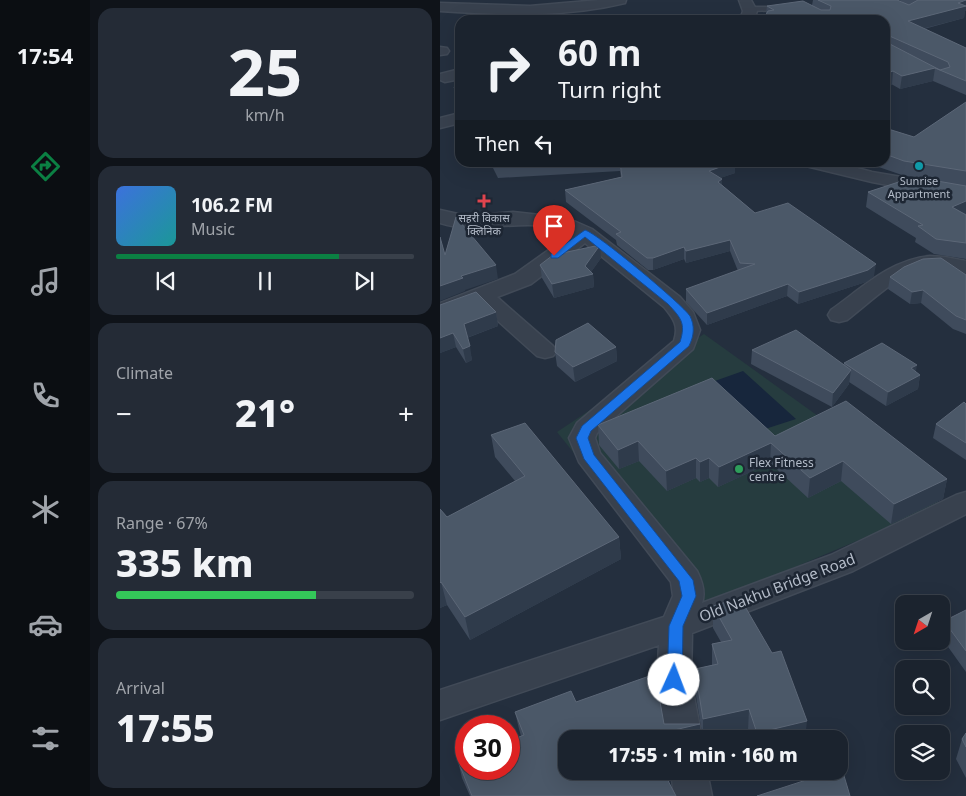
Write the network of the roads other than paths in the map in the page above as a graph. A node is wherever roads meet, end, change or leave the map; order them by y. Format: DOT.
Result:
graph roads {
  1 [pos="620,0"];
  2 [pos="440,7"];
  3 [pos="794,9"];
  4 [pos="747,10"];
  5 [pos="513,15"];
  6 [pos="528,15"];
  7 [pos="455,119"];
  8 [pos="440,123"];
  9 [pos="832,167"];
  10 [pos="966,194"];
  11 [pos="440,216"];
  12 [pos="585,232"];
  13 [pos="966,268"];
  14 [pos="482,295"];
  15 [pos="440,311"];
  16 [pos="839,315"];
  17 [pos="544,351"];
  18 [pos="966,502"];
  19 [pos="676,626"];
  20 [pos="440,705"];
  21 [pos="682,730"];
  22 [pos="690,780"];
  23 [pos="693,796"];
  1 -- 6 [label="street"];
  2 -- 5 [label="street"];
  3 -- 4 [label="lane"];
  7 -- 8 [label="street"];
  9 -- 10 [label="street"];
  11 -- 12 [label="street"];
  12 -- 14 [label="street"];
  12 -- 19 [label="street"];
  13 -- 16 [label="street"];
  14 -- 15 [label="street"];
  14 -- 17 [label="street"];
  18 -- 19 [label="street, Old Nakhu Bridge Road"];
  19 -- 20 [label="street, Old Nakhu Bridge Road"];
  19 -- 21 [label="street"];
  22 -- 23 [label="street"];
}
